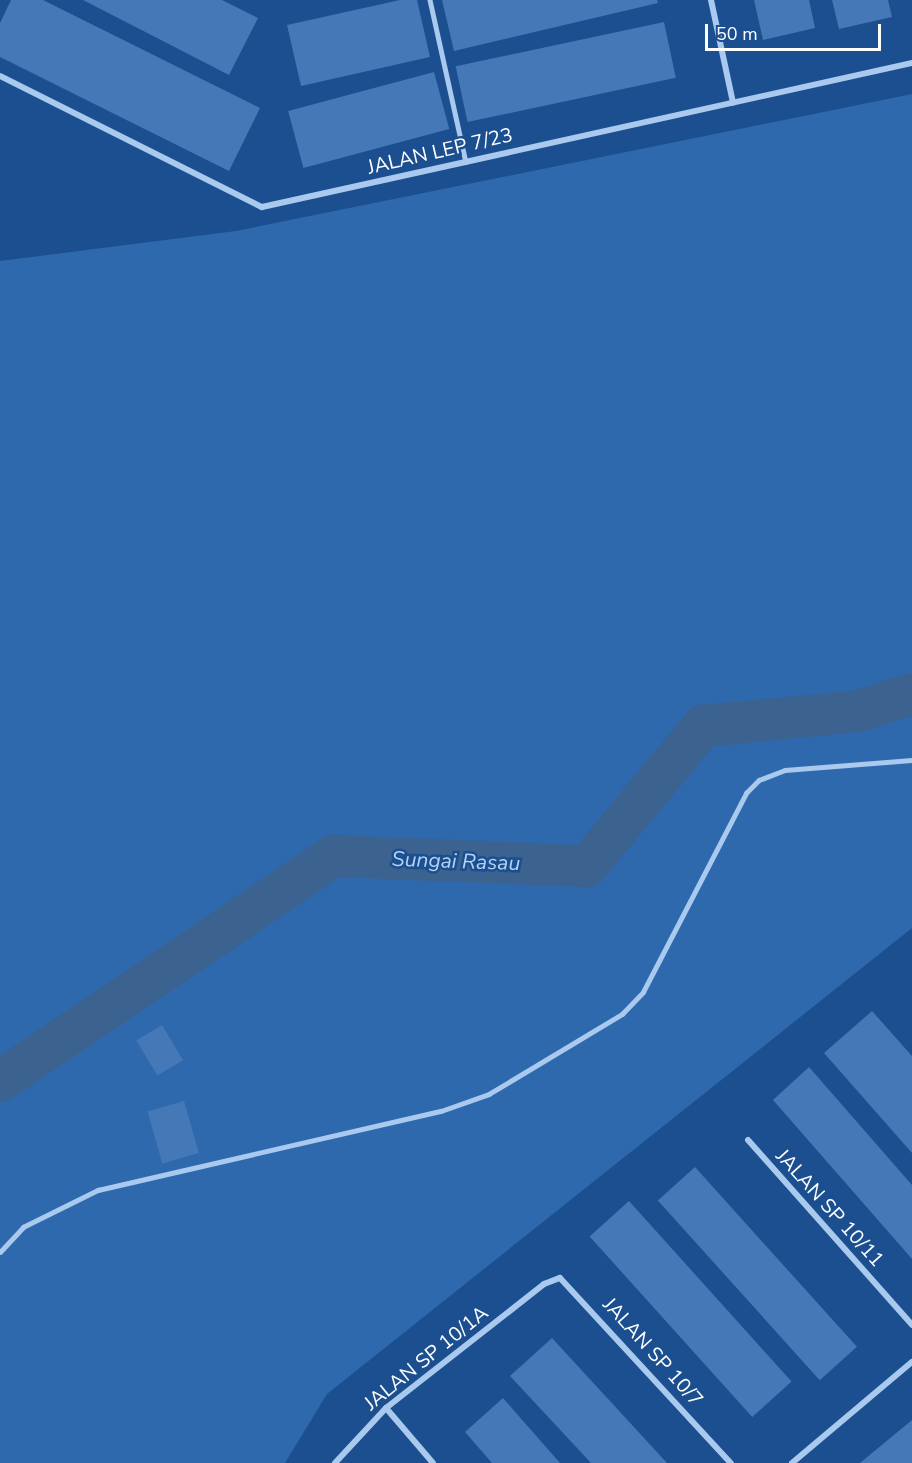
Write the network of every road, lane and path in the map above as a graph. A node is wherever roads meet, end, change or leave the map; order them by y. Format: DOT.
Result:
graph roads {
  1 [pos="430,0"];
  2 [pos="711,0"];
  3 [pos="912,63"];
  4 [pos="0,76"];
  5 [pos="733,103"];
  6 [pos="466,162"];
  7 [pos="912,760"];
  8 [pos="748,1140"];
  9 [pos="0,1252"];
  10 [pos="544,1284"];
  11 [pos="912,1325"];
  12 [pos="912,1362"];
  13 [pos="386,1408"];
  14 [pos="335,1463"];
  15 [pos="433,1463"];
  16 [pos="731,1463"];
  17 [pos="792,1463"];
  1 -- 6 [label="lane"];
  2 -- 5 [label="street"];
  3 -- 5 [label="street, JALAN LEP 7/23"];
  4 -- 6 [label="street, JALAN LEP 7/23"];
  5 -- 6 [label="street, JALAN LEP 7/23"];
  7 -- 9 [label="lane"];
  8 -- 11 [label="street, JALAN SP 10/11"];
  10 -- 13 [label="street, JALAN SP 10/1A"];
  10 -- 16 [label="street, JALAN SP 10/7"];
  12 -- 17 [label="street"];
  13 -- 14 [label="street, JALAN SP 10/1A"];
  13 -- 15 [label="street"];
}
